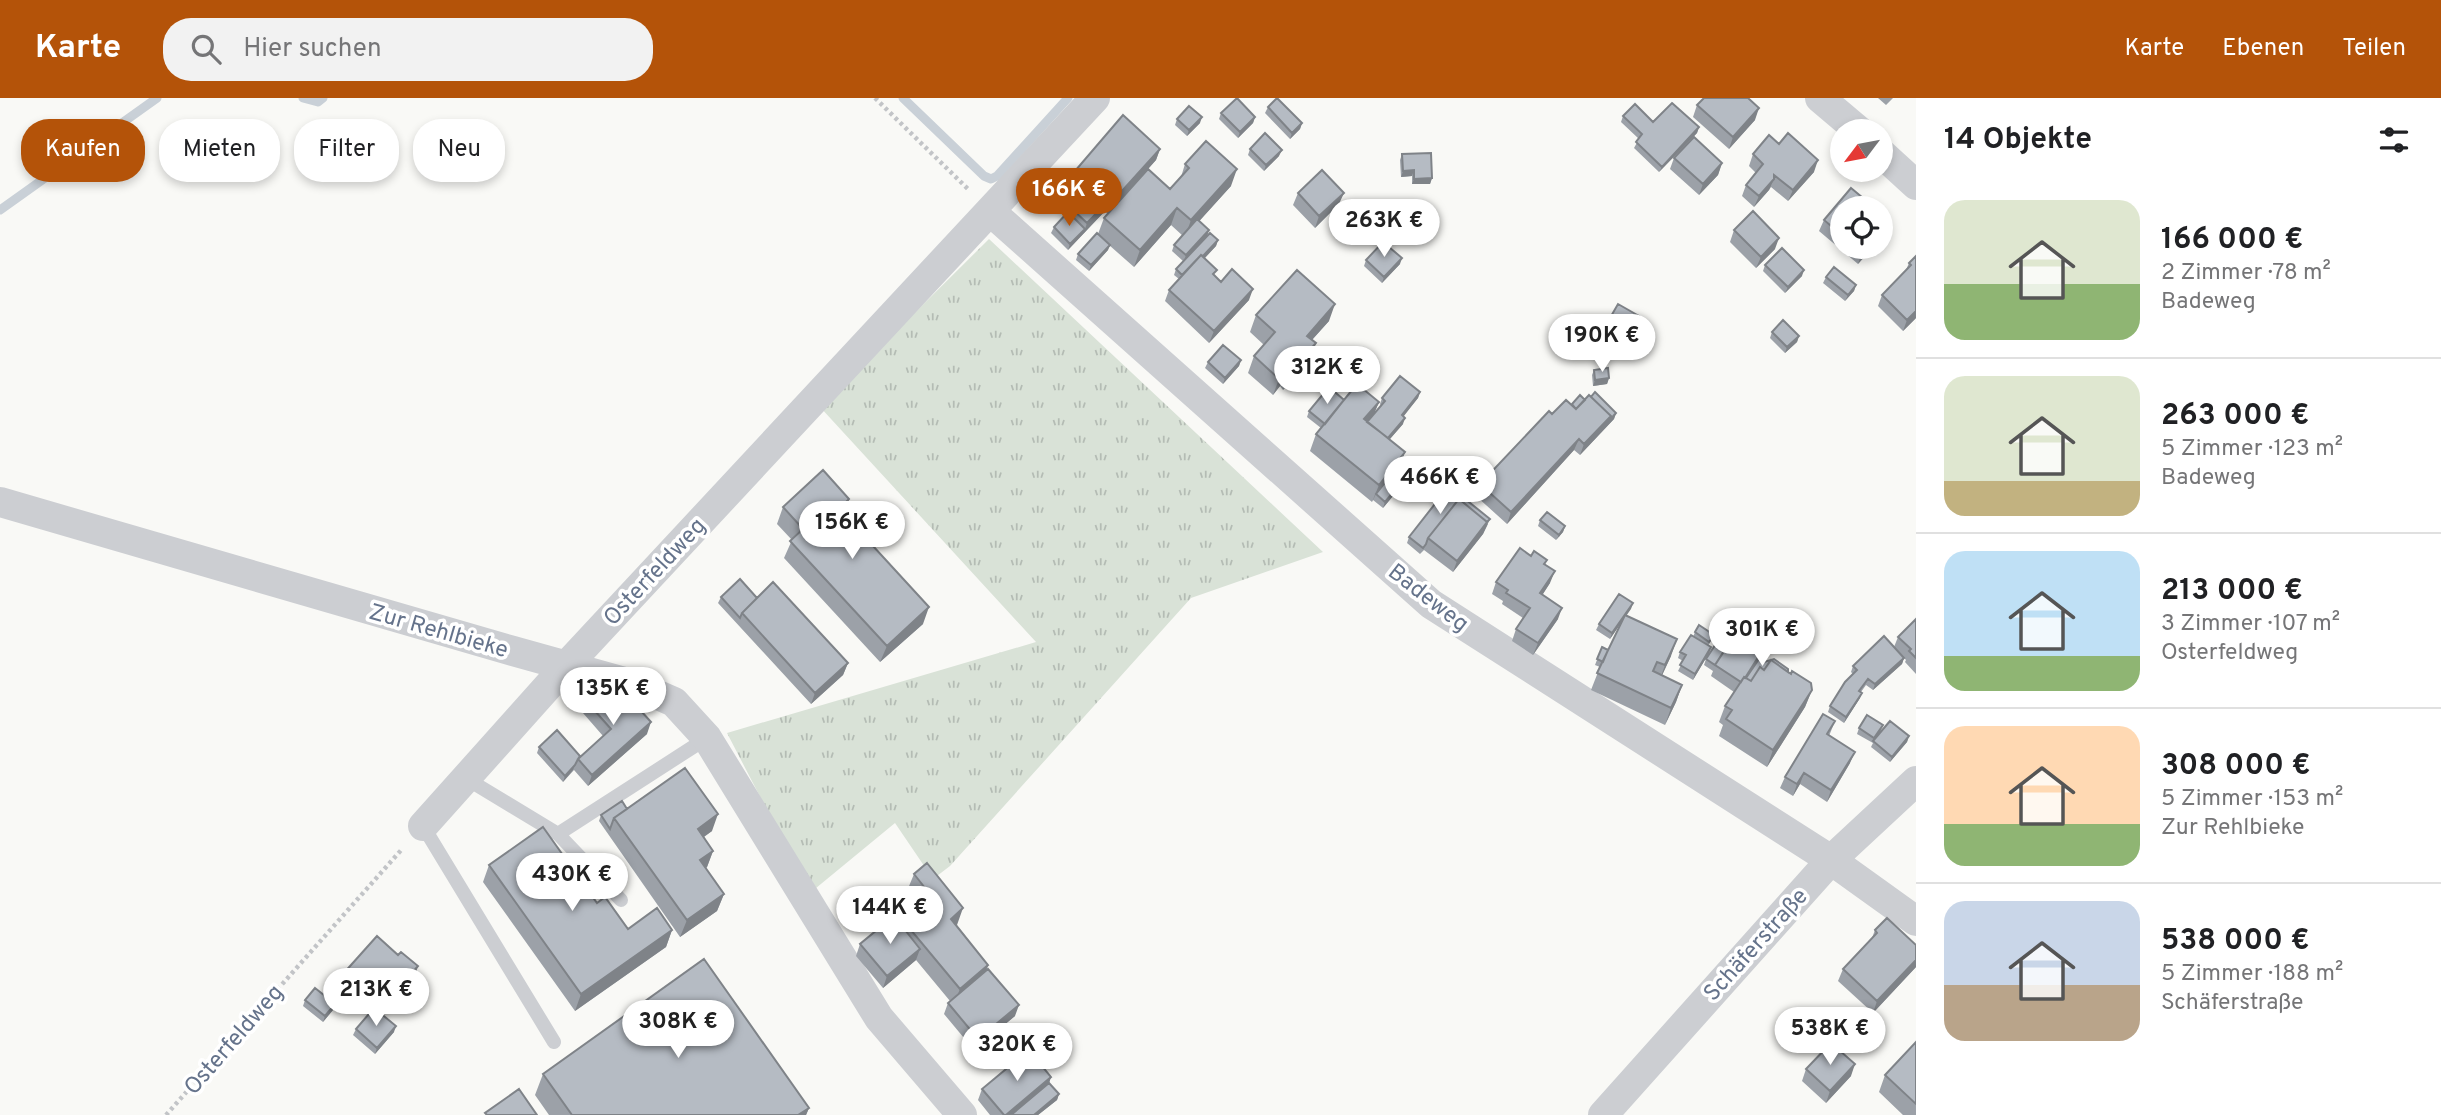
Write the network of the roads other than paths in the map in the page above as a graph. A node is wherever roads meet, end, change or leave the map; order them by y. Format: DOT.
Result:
graph roads {
  1 [pos="1095,98"];
  2 [pos="1820,98"];
  3 [pos="1845,119"];
  4 [pos="1894,165"];
  5 [pos="1916,186"];
  6 [pos="990,211"];
  7 [pos="0,502"];
  8 [pos="567,665"];
  9 [pos="707,738"];
  10 [pos="467,779"];
  11 [pos="1916,781"];
  12 [pos="423,826"];
  13 [pos="558,834"];
  14 [pos="1831,860"];
  15 [pos="621,900"];
  16 [pos="1916,921"];
  17 [pos="554,1042"];
  18 [pos="962,1115"];
  19 [pos="1602,1115"];
  1 -- 6 [label="street, Osterfeldweg"];
  2 -- 3 [label="street"];
  4 -- 5 [label="street"];
  6 -- 8 [label="street, Osterfeldweg"];
  6 -- 14 [label="street, Badeweg"];
  7 -- 8 [label="street, Zur Rehlbieke"];
  8 -- 9 [label="street, Zur Rehlbieke"];
  8 -- 10 [label="street, Osterfeldweg"];
  9 -- 13 [label="lane"];
  9 -- 18 [label="street, Zur Rehlbieke"];
  10 -- 12 [label="street, Osterfeldweg"];
  10 -- 13 [label="lane"];
  11 -- 14 [label="street, Schäferstraße"];
  12 -- 17 [label="lane"];
  13 -- 15 [label="lane"];
  14 -- 16 [label="street, Badeweg"];
  14 -- 19 [label="street, Schäferstraße"];
}
